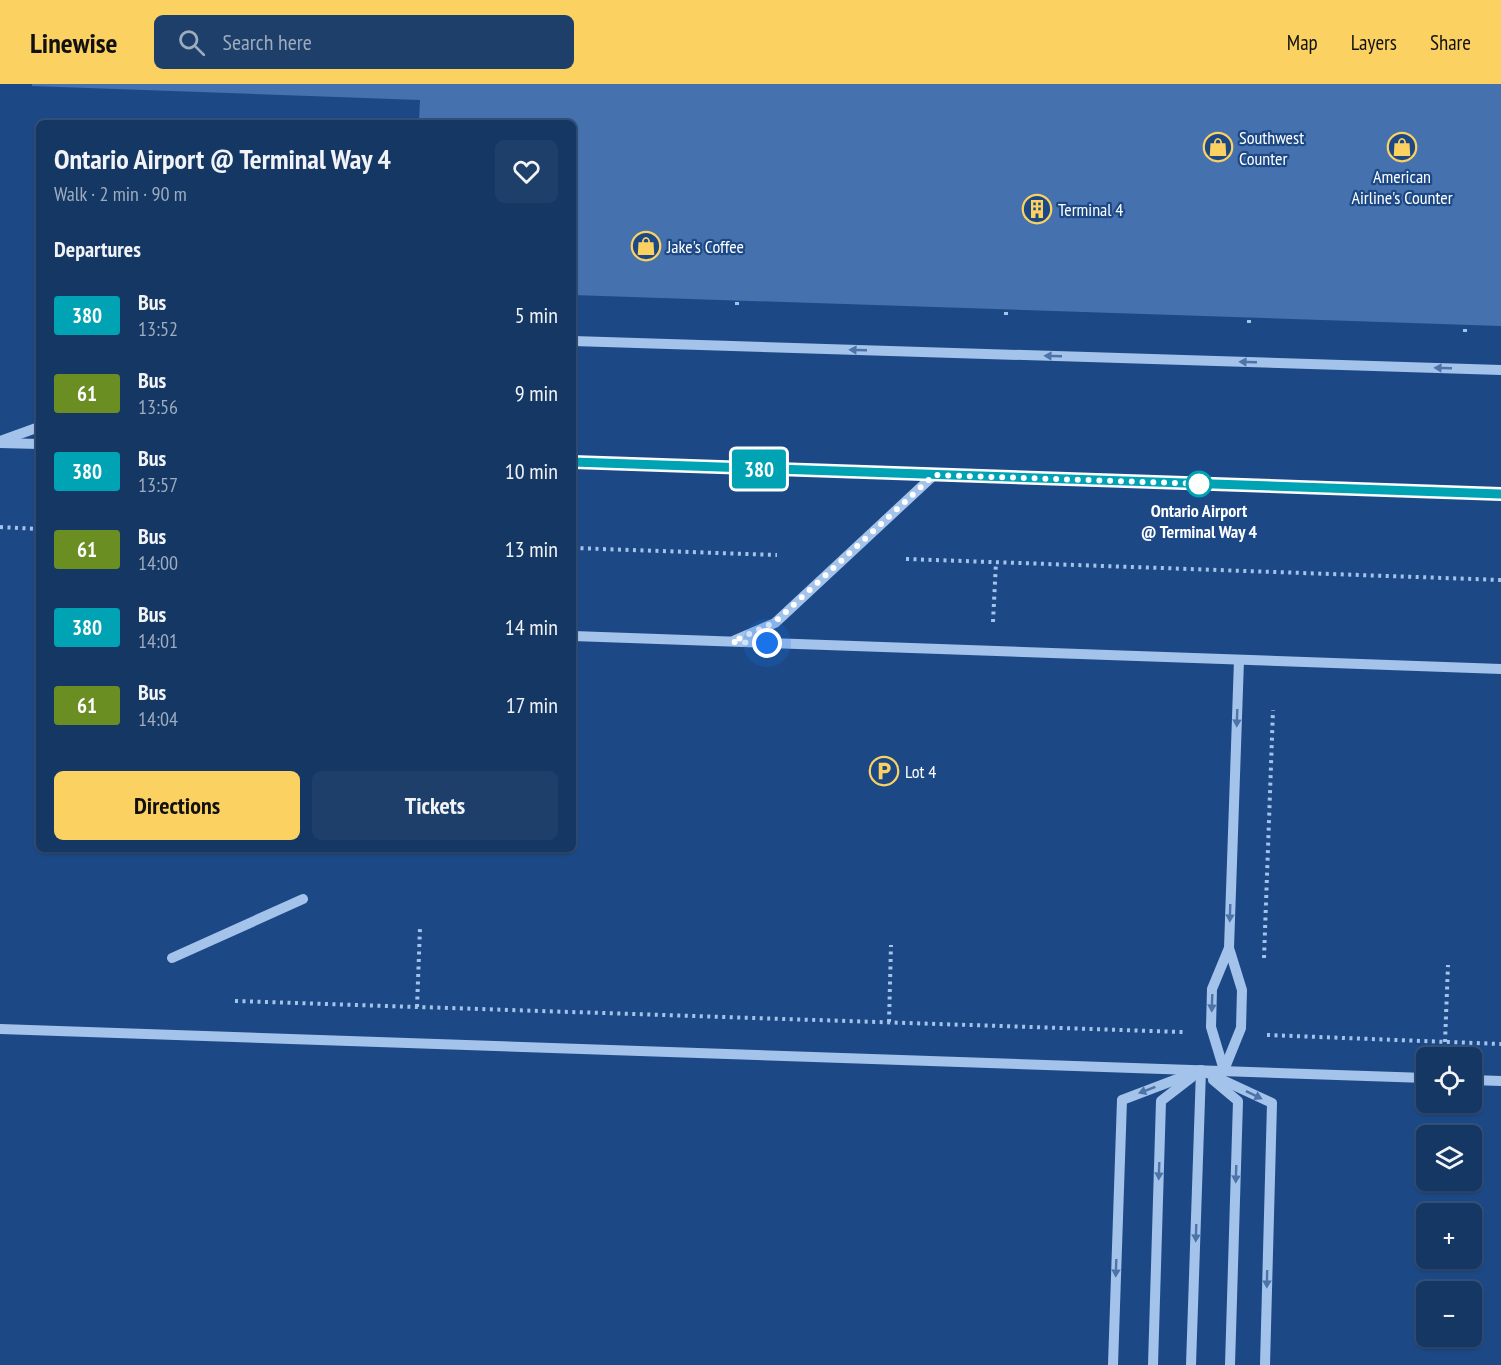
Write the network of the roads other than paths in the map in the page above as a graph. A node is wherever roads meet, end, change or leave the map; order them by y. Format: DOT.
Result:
graph roads {
  1 [pos="576,340"];
  2 [pos="1501,370"];
  3 [pos="36,428"];
  4 [pos="0,442"];
  5 [pos="36,444"];
  6 [pos="576,462"];
  7 [pos="934,475"];
  8 [pos="1501,494"];
  9 [pos="576,636"];
  10 [pos="732,642"];
  11 [pos="1239,660"];
  12 [pos="1501,669"];
  13 [pos="303,899"];
  14 [pos="1229,948"];
  15 [pos="172,958"];
  16 [pos="0,1029"];
  17 [pos="1201,1070"];
  18 [pos="1224,1070"];
  19 [pos="1416,1078"];
  20 [pos="1482,1080"];
  21 [pos="1501,1081"];
  22 [pos="1113,1365"];
  23 [pos="1153,1365"];
  24 [pos="1191,1365"];
  25 [pos="1230,1365"];
  26 [pos="1266,1365"];
  2 -- 1 [label="lane, one-way"];
  3 -- 4 [label="lane"];
  4 -- 5 [label="lane"];
  6 -- 7 [label="lane"];
  7 -- 8 [label="lane"];
  7 -- 10 [label="lane"];
  9 -- 10 [label="lane"];
  10 -- 11 [label="lane"];
  11 -- 12 [label="lane"];
  11 -- 14 [label="lane, one-way"];
  13 -- 15 [label="lane"];
  14 -- 18 [label="lane"];
  14 -- 18 [label="lane, one-way"];
  16 -- 17 [label="lane"];
  17 -- 18 [label="lane"];
  17 -- 22 [label="lane, one-way"];
  17 -- 23 [label="lane, one-way"];
  17 -- 24 [label="lane, one-way"];
  17 -- 25 [label="lane, one-way"];
  17 -- 26 [label="lane, one-way"];
  18 -- 19 [label="lane"];
  20 -- 21 [label="lane"];
}
